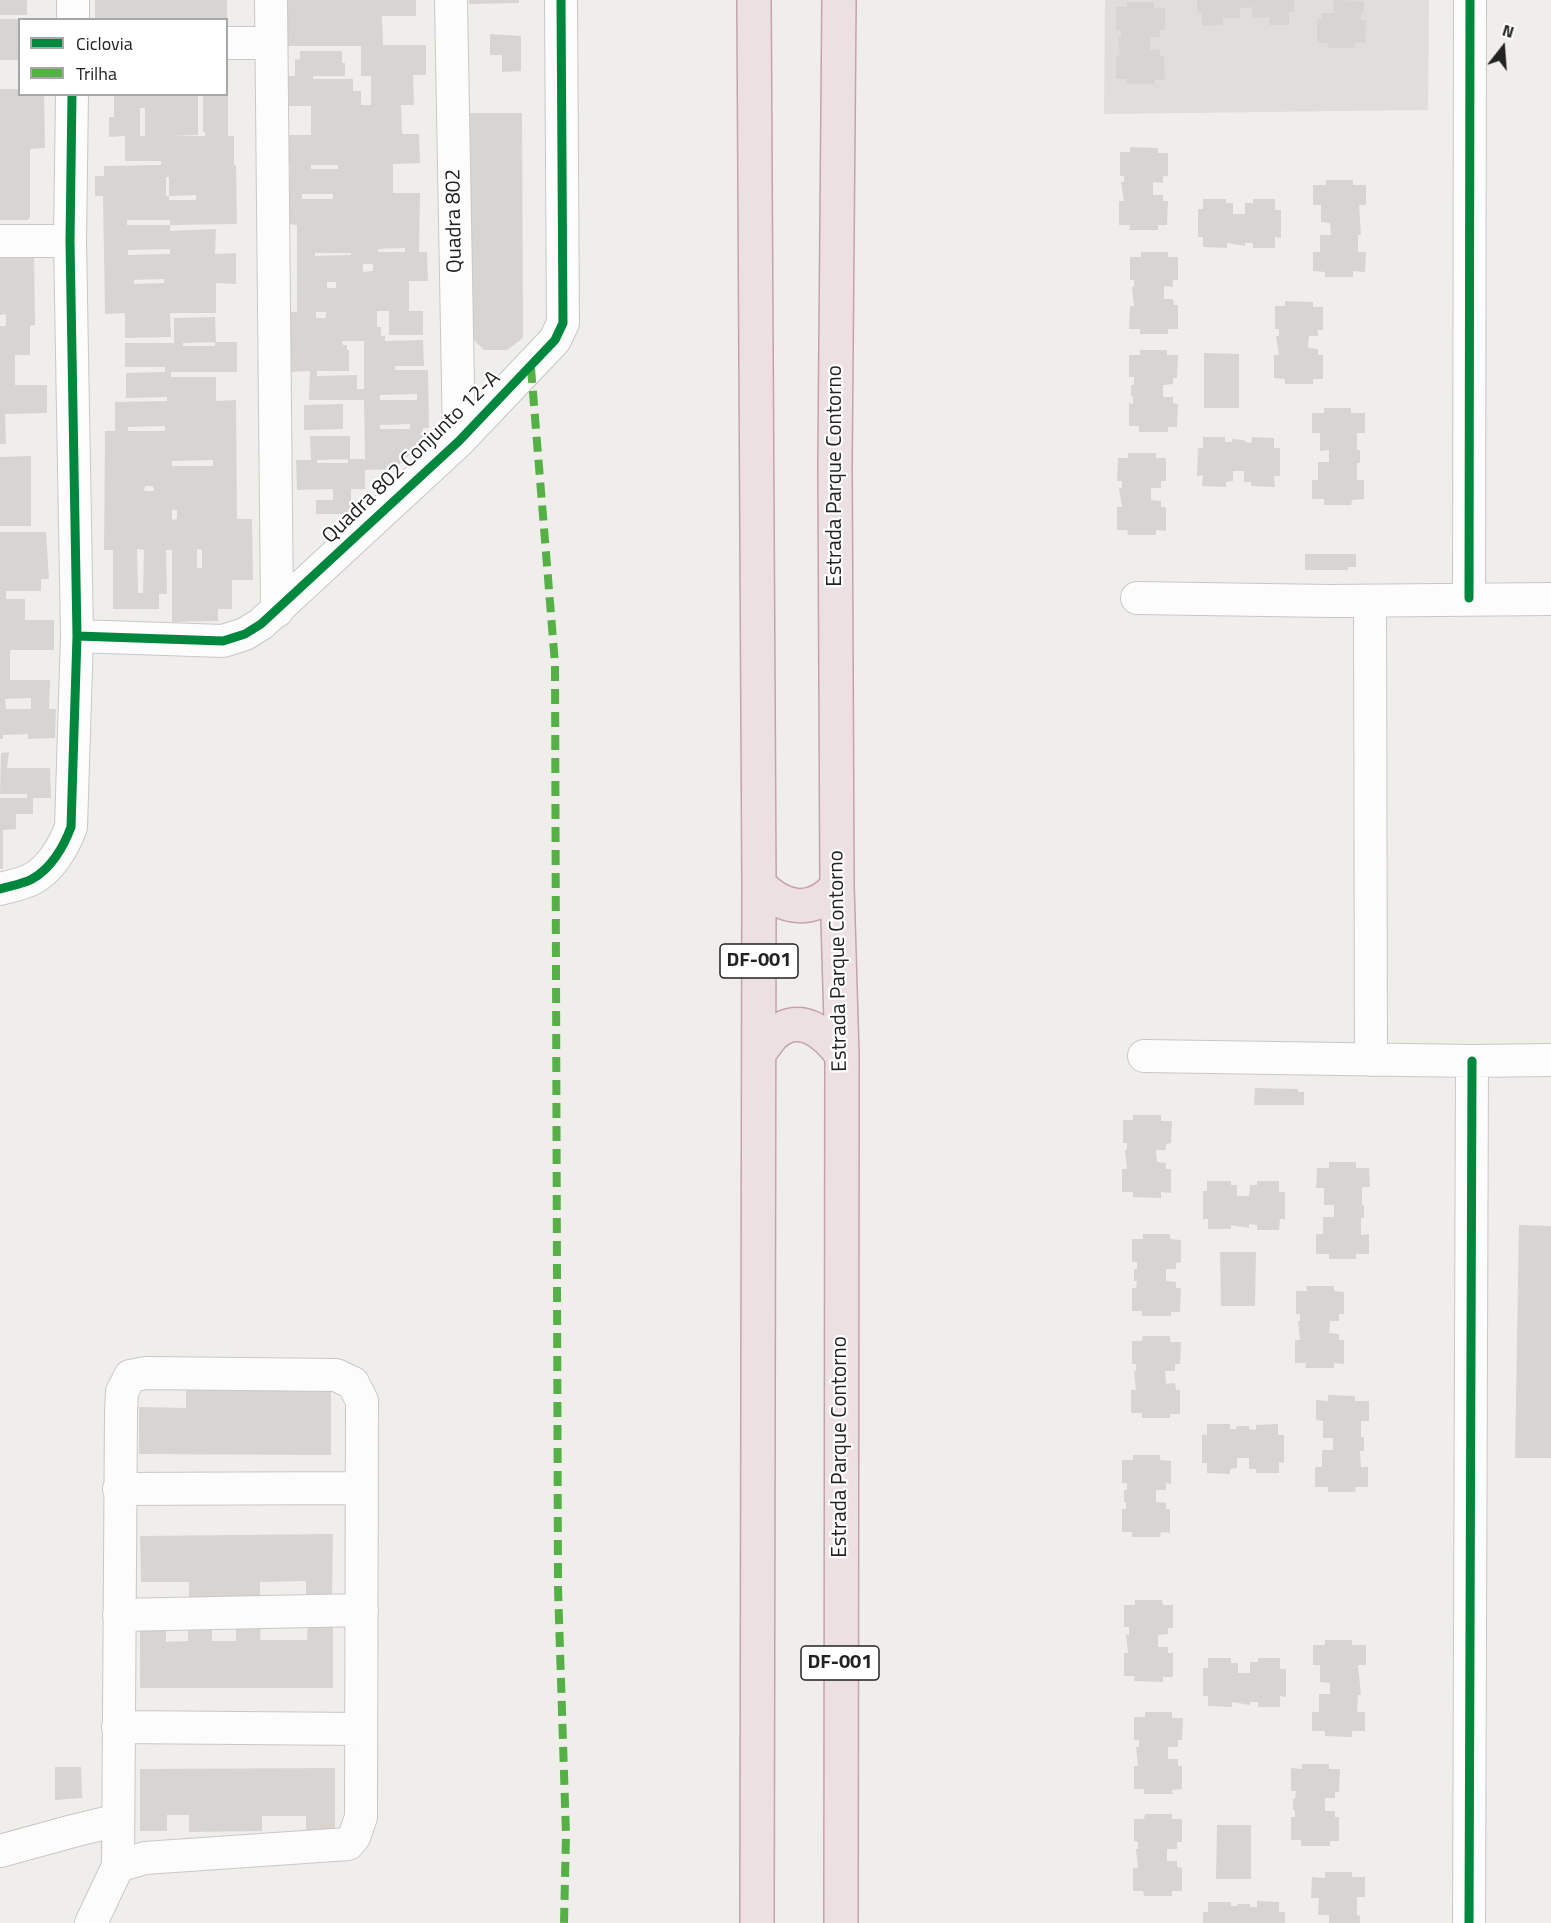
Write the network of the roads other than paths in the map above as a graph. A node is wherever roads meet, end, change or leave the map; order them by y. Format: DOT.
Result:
graph roads {
  1 [pos="73,0"];
  2 [pos="271,0"];
  3 [pos="451,0"];
  4 [pos="561,0"];
  5 [pos="754,0"];
  6 [pos="838,0"];
  7 [pos="1470,0"];
  8 [pos="73,18"];
  9 [pos="228,43"];
  10 [pos="271,43"];
  11 [pos="72,96"];
  12 [pos="0,241"];
  13 [pos="70,241"];
  14 [pos="459,441"];
  15 [pos="1137,598"];
  16 [pos="1469,598"];
  17 [pos="1551,599"];
  18 [pos="1370,601"];
  19 [pos="277,611"];
  20 [pos="77,636"];
  21 [pos="759,884"];
  22 [pos="837,886"];
  23 [pos="0,889"];
  24 [pos="759,1053"];
  25 [pos="842,1055"];
  26 [pos="1144,1056"];
  27 [pos="1371,1060"];
  28 [pos="1551,1060"];
  29 [pos="1472,1061"];
  30 [pos="362,1488"];
  31 [pos="119,1489"];
  32 [pos="362,1610"];
  33 [pos="119,1615"];
  34 [pos="118,1727"];
  35 [pos="361,1729"];
  36 [pos="118,1820"];
  37 [pos="0,1851"];
  38 [pos="118,1866"];
  39 [pos="91,1923"];
  40 [pos="757,1923"];
  41 [pos="841,1923"];
  42 [pos="1469,1923"];
  1 -- 8 [label="street"];
  2 -- 10 [label="street"];
  3 -- 14 [label="street, Quadra 802"];
  4 -- 14 [label="street, Quadra 802 Conjunto 12-A"];
  5 -- 21 [label="highway, DF-001"];
  6 -- 22 [label="highway, Estrada Parque Contorno / DF-001"];
  7 -- 16 [label="street"];
  9 -- 10 [label="street"];
  10 -- 19 [label="street"];
  11 -- 13 [label="street"];
  12 -- 13 [label="street"];
  13 -- 20 [label="street"];
  14 -- 19 [label="street, Quadra 802 Conjunto 12-A"];
  15 -- 18 [label="street"];
  16 -- 17 [label="street"];
  16 -- 18 [label="street"];
  18 -- 27 [label="street"];
  19 -- 20 [label="street, Quadra 802 Conjunto 12-A"];
  20 -- 23 [label="street"];
  21 -- 22 [label="highway"];
  21 -- 24 [label="highway, DF-001"];
  22 -- 25 [label="highway, Estrada Parque Contorno / DF-001"];
  24 -- 25 [label="highway"];
  24 -- 40 [label="highway, DF-001"];
  25 -- 41 [label="highway, Estrada Parque Contorno / DF-001"];
  26 -- 27 [label="street"];
  27 -- 29 [label="street"];
  28 -- 29 [label="street"];
  29 -- 42 [label="street"];
  30 -- 31 [label="street"];
  30 -- 31 [label="street"];
  30 -- 32 [label="street"];
  31 -- 33 [label="street"];
  32 -- 33 [label="street"];
  32 -- 35 [label="street"];
  33 -- 34 [label="street"];
  34 -- 35 [label="street"];
  34 -- 36 [label="street"];
  35 -- 38 [label="street"];
  36 -- 37 [label="street"];
  36 -- 38 [label="street"];
  38 -- 39 [label="street"];
}
